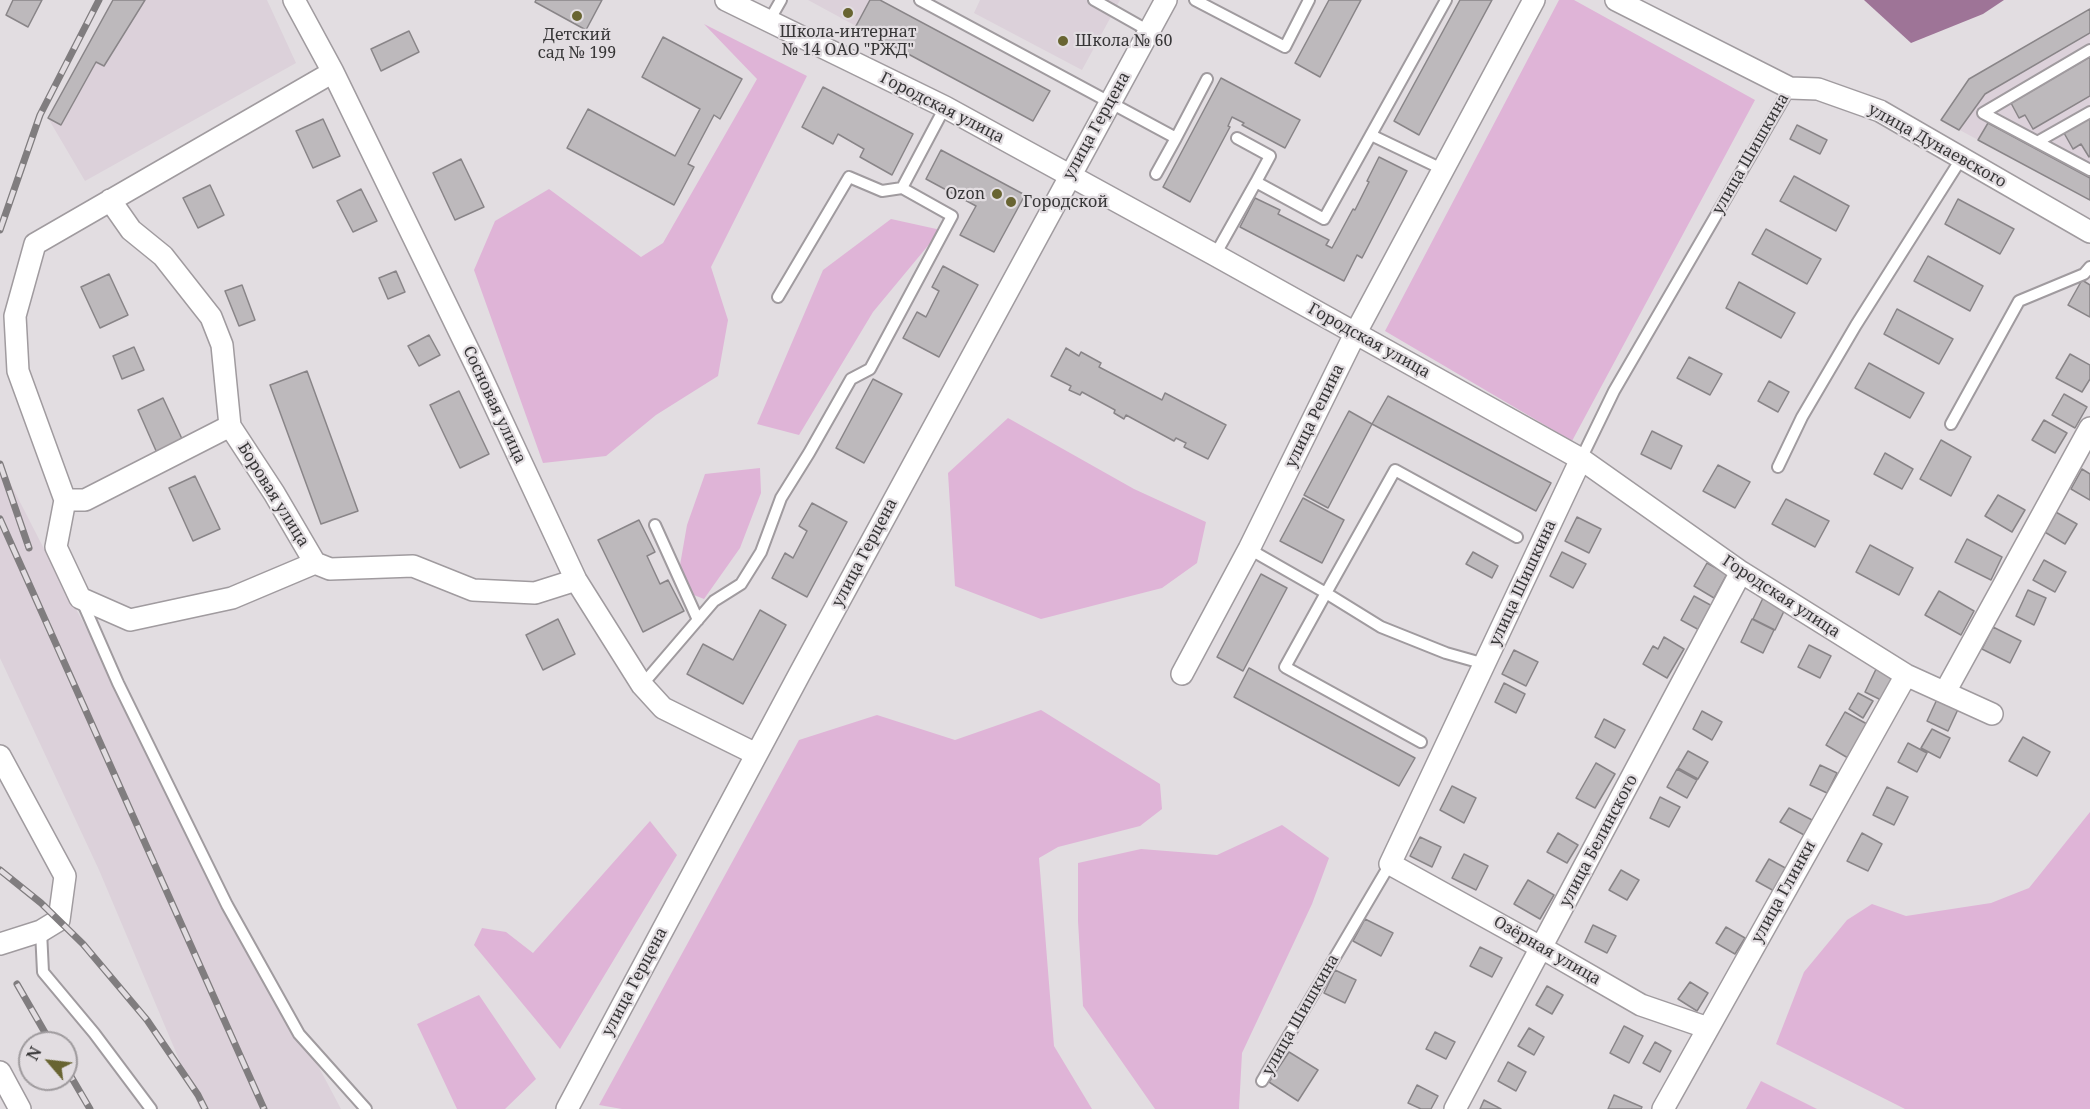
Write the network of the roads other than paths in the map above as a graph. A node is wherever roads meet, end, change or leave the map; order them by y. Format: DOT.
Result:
graph roads {
  1 [pos="294,0"];
  2 [pos="726,0"];
  3 [pos="781,0"];
  4 [pos="920,0"];
  5 [pos="1094,0"];
  6 [pos="1166,0"];
  7 [pos="1195,0"];
  8 [pos="1309,0"];
  9 [pos="1446,0"];
  10 [pos="1534,0"];
  11 [pos="1616,0"];
  12 [pos="769,21"];
  13 [pos="1149,31"];
  14 [pos="2090,50"];
  15 [pos="333,72"];
  16 [pos="1208,80"];
  17 [pos="1790,88"];
  18 [pos="1110,102"];
  19 [pos="945,107"];
  20 [pos="2090,112"];
  21 [pos="1371,135"];
  22 [pos="1176,138"];
  23 [pos="1237,138"];
  24 [pos="2037,142"];
  25 [pos="1961,159"];
  26 [pos="1442,169"];
  27 [pos="2090,170"];
  28 [pos="1156,174"];
  29 [pos="1070,176"];
  30 [pos="1256,182"];
  31 [pos="902,188"];
  32 [pos="110,200"];
  33 [pos="2090,232"];
  34 [pos="1215,255"];
  35 [pos="2090,267"];
  36 [pos="778,297"];
  37 [pos="1355,334"];
  38 [pos="1951,424"];
  39 [pos="230,426"];
  40 [pos="2090,428"];
  41 [pos="1581,459"];
  42 [pos="1778,467"];
  43 [pos="65,500"];
  44 [pos="655,525"];
  45 [pos="1517,537"];
  46 [pos="1249,549"];
  47 [pos="315,563"];
  48 [pos="1741,572"];
  49 [pos="576,580"];
  50 [pos="1326,593"];
  51 [pos="80,598"];
  52 [pos="698,620"];
  53 [pos="1485,664"];
  54 [pos="1182,674"];
  55 [pos="1906,675"];
  56 [pos="642,685"];
  57 [pos="1946,692"];
  58 [pos="1992,714"];
  59 [pos="1421,742"];
  60 [pos="756,754"];
  61 [pos="0,756"];
  62 [pos="1390,864"];
  63 [pos="41,931"];
  64 [pos="0,944"];
  65 [pos="1542,948"];
  66 [pos="1708,1028"];
  67 [pos="0,1072"];
  68 [pos="1262,1081"];
  69 [pos="20,1109"];
  70 [pos="151,1109"];
  71 [pos="366,1109"];
  72 [pos="567,1109"];
  73 [pos="1455,1109"];
  74 [pos="1663,1109"];
  1 -- 15 [label="street, Сосновая улица"];
  2 -- 12 [label="street, Городская улица"];
  3 -- 12 [label="lane"];
  4 -- 18 [label="lane"];
  5 -- 13 [label="lane"];
  6 -- 13 [label="street, улица Герцена"];
  7 -- 8 [label="lane"];
  9 -- 21 [label="lane"];
  10 -- 26 [label="street, улица Репина"];
  11 -- 17 [label="street, улица Дунаевского"];
  12 -- 19 [label="street, Городская улица"];
  13 -- 18 [label="street, улица Герцена"];
  14 -- 24 [label="lane"];
  15 -- 32 [label="street"];
  15 -- 49 [label="street, Сосновая улица"];
  16 -- 22 [label="lane"];
  17 -- 25 [label="street, улица Дунаевского"];
  17 -- 41 [label="lane, улица Шишкина"];
  18 -- 22 [label="lane"];
  18 -- 29 [label="street, улица Герцена"];
  19 -- 29 [label="street, Городская улица"];
  19 -- 31 [label="lane"];
  20 -- 24 [label="lane"];
  21 -- 26 [label="lane"];
  21 -- 30 [label="lane"];
  22 -- 28 [label="lane"];
  23 -- 30 [label="lane"];
  24 -- 27 [label="lane"];
  25 -- 33 [label="street, улица Дунаевского"];
  25 -- 42 [label="lane"];
  26 -- 37 [label="street, улица Репина"];
  29 -- 34 [label="street, Городская улица"];
  29 -- 60 [label="street, улица Герцена"];
  30 -- 34 [label="lane"];
  31 -- 36 [label="lane"];
  31 -- 52 [label="lane"];
  32 -- 39 [label="street, Боровая улица"];
  32 -- 43 [label="street"];
  34 -- 37 [label="street, Городская улица"];
  35 -- 38 [label="lane"];
  37 -- 41 [label="street, Городская улица"];
  37 -- 46 [label="street, улица Репина"];
  39 -- 43 [label="street"];
  39 -- 47 [label="street, Боровая улица"];
  40 -- 57 [label="street"];
  41 -- 48 [label="street, Городская улица"];
  41 -- 53 [label="street, улица Шишкина"];
  43 -- 51 [label="street"];
  44 -- 52 [label="lane"];
  45 -- 50 [label="lane"];
  46 -- 50 [label="lane"];
  46 -- 54 [label="street, улица Репина"];
  47 -- 49 [label="street, Боровая улица"];
  47 -- 51 [label="street"];
  48 -- 55 [label="street, Городская улица"];
  48 -- 65 [label="street, улица Белинского"];
  49 -- 56 [label="street, Сосновая улица"];
  50 -- 53 [label="lane"];
  50 -- 59 [label="lane"];
  51 -- 71 [label="lane"];
  52 -- 56 [label="lane"];
  53 -- 62 [label="street, улица Шишкина"];
  55 -- 57 [label="street, Городская улица"];
  55 -- 66 [label="street, улица Глинки"];
  56 -- 60 [label="street, Сосновая улица"];
  57 -- 58 [label="street, Городская улица"];
  60 -- 72 [label="street, улица Герцена"];
  61 -- 63 [label="street"];
  62 -- 65 [label="street, Озёрная улица"];
  62 -- 68 [label="lane, улица Шишкина"];
  63 -- 64 [label="street"];
  63 -- 70 [label="lane"];
  65 -- 66 [label="street, Озёрная улица"];
  65 -- 73 [label="street, улица Белинского"];
  66 -- 74 [label="street, улица Глинки"];
  67 -- 69 [label="street"];
}
